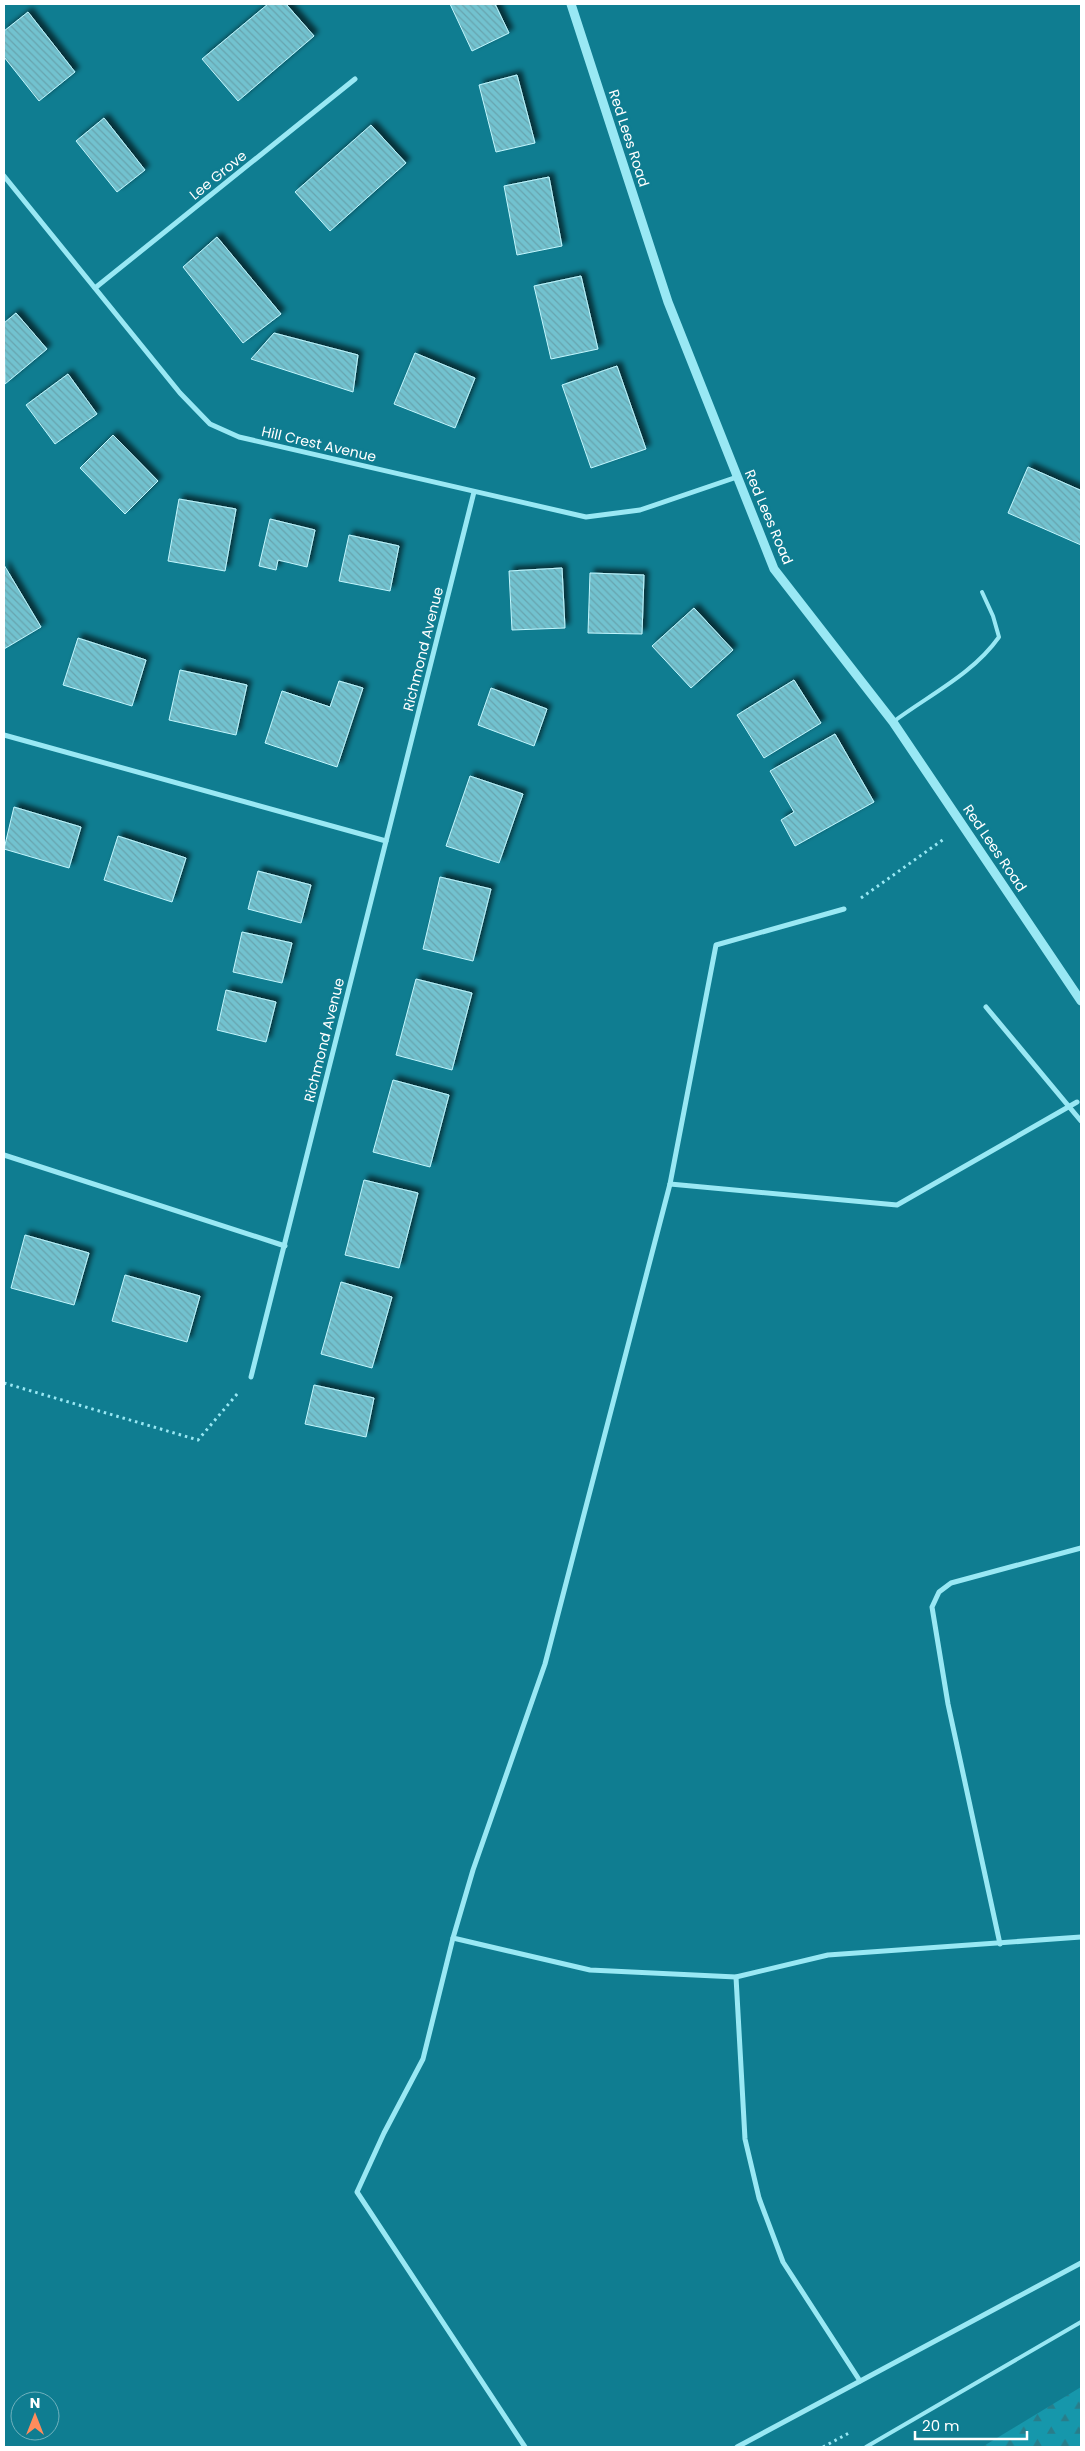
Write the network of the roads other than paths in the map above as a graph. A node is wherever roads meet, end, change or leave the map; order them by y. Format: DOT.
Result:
graph roads {
  1 [pos="571,4"];
  2 [pos="355,79"];
  3 [pos="4,176"];
  4 [pos="95,288"];
  5 [pos="737,477"];
  6 [pos="474,492"];
  7 [pos="982,592"];
  8 [pos="893,722"];
  9 [pos="4,735"];
  10 [pos="386,840"];
  11 [pos="844,909"];
  12 [pos="1081,1001"];
  13 [pos="986,1006"];
  14 [pos="1077,1102"];
  15 [pos="1068,1106"];
  16 [pos="1081,1122"];
  17 [pos="4,1155"];
  18 [pos="670,1184"];
  19 [pos="285,1246"];
  20 [pos="251,1377"];
  21 [pos="1081,1548"];
  22 [pos="1081,1937"];
  23 [pos="453,1938"];
  24 [pos="1000,1944"];
  25 [pos="736,1977"];
  26 [pos="1081,2263"];
  27 [pos="1081,2322"];
  28 [pos="860,2381"];
  29 [pos="526,2447"];
  30 [pos="737,2447"];
  31 [pos="866,2447"];
  1 -- 5 [label="street, Red Lees Road"];
  2 -- 4 [label="street, Lee Grove"];
  3 -- 4 [label="street, Hill Crest Avenue"];
  4 -- 6 [label="street, Hill Crest Avenue"];
  5 -- 6 [label="street, Hill Crest Avenue"];
  5 -- 8 [label="street, Red Lees Road"];
  6 -- 10 [label="street, Richmond Avenue"];
  7 -- 8 [label="lane"];
  8 -- 12 [label="street, Red Lees Road"];
  9 -- 10 [label="street"];
  10 -- 19 [label="street, Richmond Avenue"];
  11 -- 18 [label="street"];
  13 -- 15 [label="street"];
  14 -- 15 [label="street"];
  15 -- 16 [label="street"];
  15 -- 18 [label="street"];
  17 -- 19 [label="street"];
  18 -- 23 [label="street"];
  19 -- 20 [label="street, Richmond Avenue"];
  21 -- 24 [label="street"];
  22 -- 24 [label="street"];
  23 -- 25 [label="street"];
  23 -- 29 [label="street"];
  24 -- 25 [label="street"];
  25 -- 28 [label="street"];
  26 -- 28 [label="street"];
  27 -- 31 [label="lane"];
  28 -- 30 [label="street"];
}
